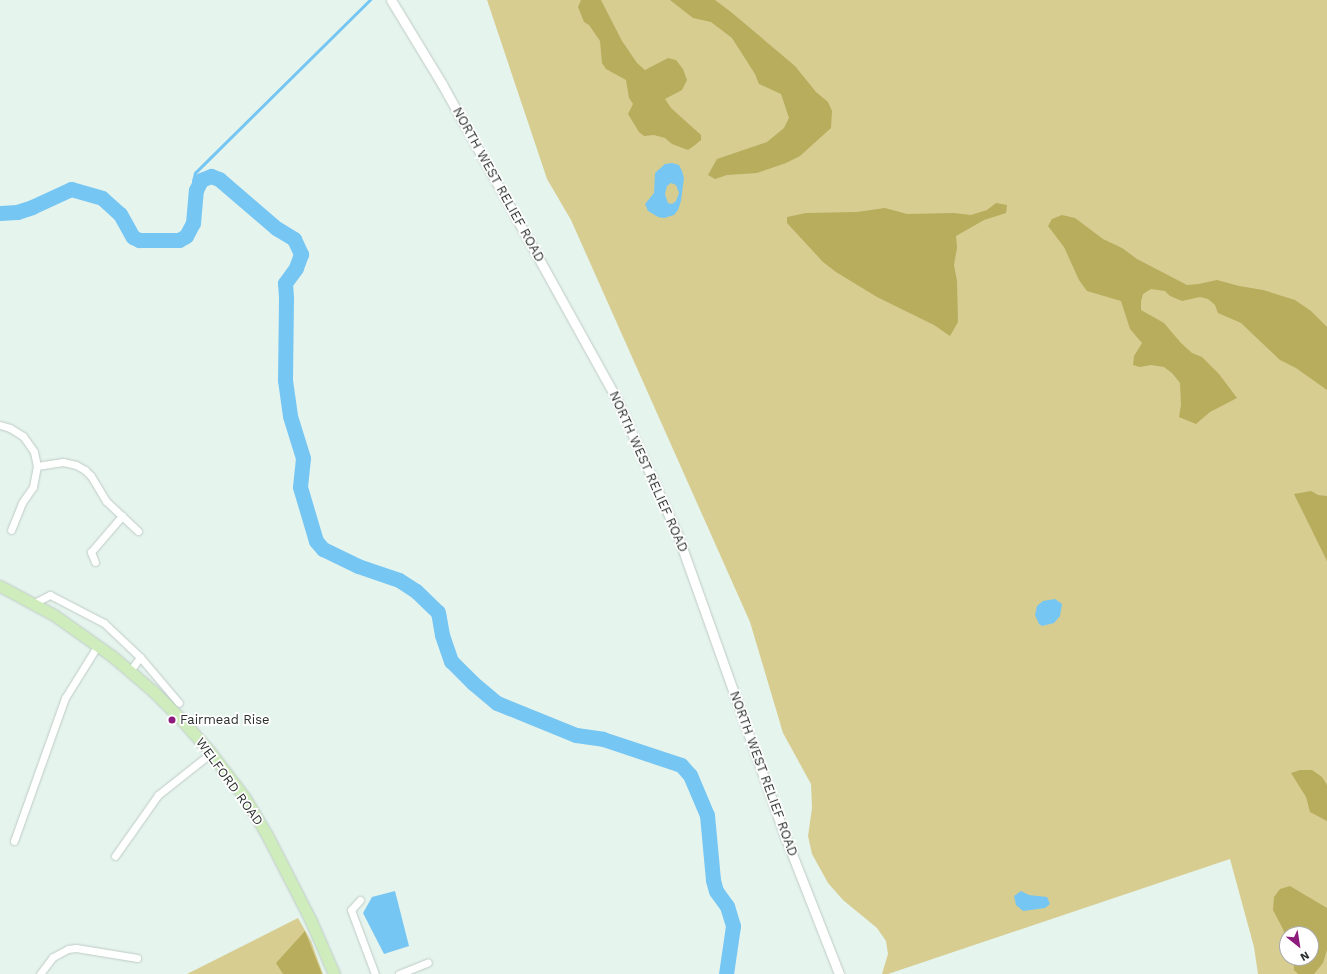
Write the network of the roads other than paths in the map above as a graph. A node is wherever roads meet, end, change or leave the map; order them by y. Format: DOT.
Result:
graph roads {
  1 [pos="391,0"];
  2 [pos="0,424"];
  3 [pos="37,466"];
  4 [pos="122,516"];
  5 [pos="11,530"];
  6 [pos="138,531"];
  7 [pos="95,562"];
  8 [pos="0,586"];
  9 [pos="34,604"];
  10 [pos="98,645"];
  11 [pos="140,657"];
  12 [pos="130,671"];
  13 [pos="179,703"];
  14 [pos="212,753"];
  15 [pos="14,841"];
  16 [pos="115,856"];
  17 [pos="360,900"];
  18 [pos="137,958"];
  19 [pos="428,962"];
  20 [pos="40,974"];
  21 [pos="334,974"];
  22 [pos="375,974"];
  23 [pos="399,974"];
  24 [pos="839,974"];
  1 -- 24 [label="street, NORTH WEST RELIEF ROAD"];
  2 -- 3 [label="street"];
  3 -- 4 [label="street"];
  3 -- 5 [label="street"];
  4 -- 6 [label="street"];
  4 -- 7 [label="street"];
  8 -- 9 [label="main road, WELFORD ROAD"];
  9 -- 10 [label="main road, WELFORD ROAD"];
  9 -- 11 [label="street"];
  10 -- 12 [label="main road, WELFORD ROAD"];
  10 -- 15 [label="street"];
  11 -- 12 [label="street"];
  11 -- 13 [label="street"];
  12 -- 14 [label="main road, WELFORD ROAD"];
  14 -- 16 [label="street"];
  14 -- 21 [label="main road, WELFORD ROAD"];
  17 -- 22 [label="street"];
  18 -- 20 [label="street"];
  19 -- 23 [label="street"];
}
